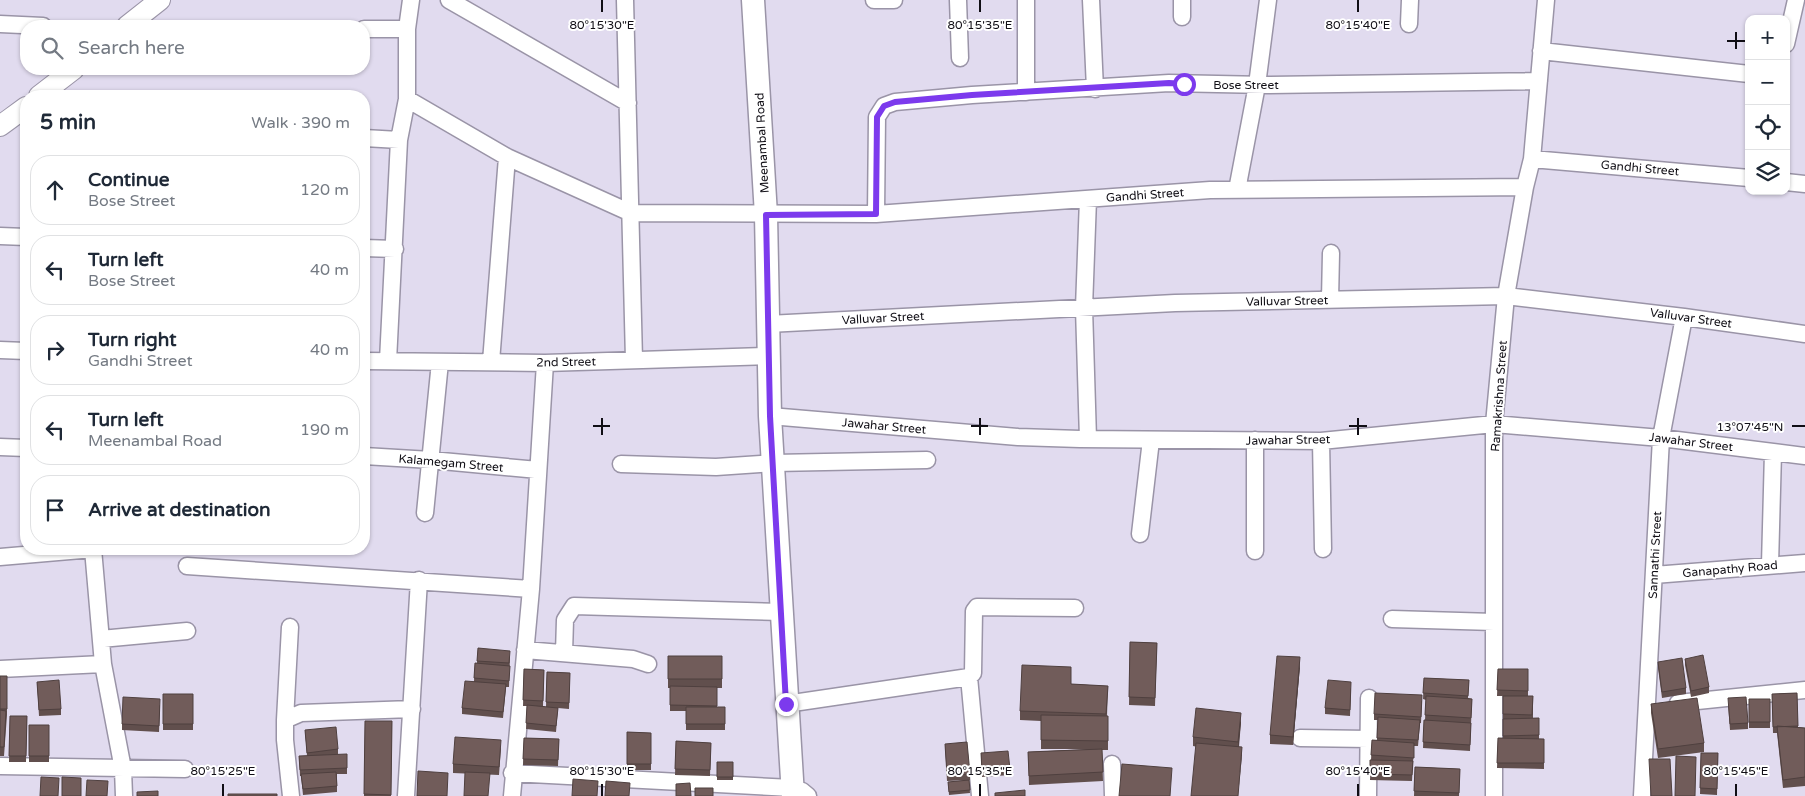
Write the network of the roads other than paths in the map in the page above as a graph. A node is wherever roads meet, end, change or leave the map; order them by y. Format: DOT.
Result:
graph roads {
  1 [pos="160,0"];
  2 [pos="410,0"];
  3 [pos="449,0"];
  4 [pos="625,0"];
  5 [pos="753,0"];
  6 [pos="874,0"];
  7 [pos="894,0"];
  8 [pos="958,0"];
  9 [pos="1026,0"];
  10 [pos="1091,0"];
  11 [pos="1182,0"];
  12 [pos="1268,0"];
  13 [pos="1410,0"];
  14 [pos="1546,0"];
  15 [pos="1796,0"];
  16 [pos="1182,17"];
  17 [pos="135,20"];
  18 [pos="0,24"];
  19 [pos="1409,24"];
  20 [pos="20,25"];
  21 [pos="1790,26"];
  22 [pos="370,29"];
  23 [pos="407,29"];
  24 [pos="1542,51"];
  25 [pos="960,58"];
  26 [pos="1745,74"];
  27 [pos="66,75"];
  28 [pos="1539,81"];
  29 [pos="1257,85"];
  30 [pos="1095,88"];
  31 [pos="48,90"];
  32 [pos="1026,92"];
  33 [pos="407,99"];
  34 [pos="628,103"];
  35 [pos="370,138"];
  36 [pos="400,140"];
  37 [pos="507,157"];
  38 [pos="1532,159"];
  39 [pos="1745,178"];
  40 [pos="1790,182"];
  41 [pos="1805,184"];
  42 [pos="1525,187"];
  43 [pos="1237,190"];
  44 [pos="1088,199"];
  45 [pos="631,213"];
  46 [pos="876,214"];
  47 [pos="766,215"];
  48 [pos="0,236"];
  49 [pos="20,236"];
  50 [pos="370,248"];
  51 [pos="395,249"];
  52 [pos="1331,253"];
  53 [pos="1506,296"];
  54 [pos="1330,300"];
  55 [pos="1084,308"];
  56 [pos="1684,317"];
  57 [pos="768,324"];
  58 [pos="1805,334"];
  59 [pos="0,350"];
  60 [pos="20,351"];
  61 [pos="768,356"];
  62 [pos="634,360"];
  63 [pos="370,361"];
  64 [pos="388,361"];
  65 [pos="440,362"];
  66 [pos="492,362"];
  67 [pos="545,363"];
  68 [pos="770,416"];
  69 [pos="1494,424"];
  70 [pos="1661,438"];
  71 [pos="1088,439"];
  72 [pos="1151,440"];
  73 [pos="1255,440"];
  74 [pos="1321,441"];
  75 [pos="0,447"];
  76 [pos="20,448"];
  77 [pos="1773,452"];
  78 [pos="370,456"];
  79 [pos="1805,456"];
  80 [pos="431,460"];
  81 [pos="926,460"];
  82 [pos="774,463"];
  83 [pos="621,464"];
  84 [pos="538,470"];
  85 [pos="425,513"];
  86 [pos="1140,534"];
  87 [pos="1323,549"];
  88 [pos="1255,551"];
  89 [pos="23,555"];
  90 [pos="94,555"];
  91 [pos="0,557"];
  92 [pos="1805,563"];
  93 [pos="187,566"];
  94 [pos="1770,566"];
  95 [pos="1654,575"];
  96 [pos="419,580"];
  97 [pos="531,589"];
  98 [pos="1075,608"];
  99 [pos="782,612"];
  100 [pos="1392,619"];
  101 [pos="1494,622"];
  102 [pos="290,626"];
  103 [pos="187,631"];
  104 [pos="101,639"];
  105 [pos="525,650"];
  106 [pos="564,653"];
  107 [pos="103,664"];
  108 [pos="648,664"];
  109 [pos="0,669"];
  110 [pos="969,677"];
  111 [pos="1805,690"];
  112 [pos="1369,698"];
  113 [pos="786,704"];
  114 [pos="1646,706"];
  115 [pos="412,709"];
  116 [pos="285,720"];
  117 [pos="1300,738"];
  118 [pos="1369,739"];
  119 [pos="1112,764"];
  120 [pos="0,766"];
  121 [pos="123,769"];
  122 [pos="185,769"];
  123 [pos="512,774"];
  124 [pos="768,791"];
  125 [pos="798,793"];
  126 [pos="124,796"];
  127 [pos="291,796"];
  128 [pos="406,796"];
  129 [pos="512,796"];
  130 [pos="980,796"];
  131 [pos="1113,796"];
  132 [pos="1368,796"];
  133 [pos="1494,796"];
  134 [pos="1642,796"];
  1 -- 17 [label="street"];
  2 -- 23 [label="street"];
  3 -- 34 [label="street"];
  4 -- 34 [label="street"];
  5 -- 47 [label="main road, Meenambal Road"];
  6 -- 7 [label="street"];
  8 -- 25 [label="street"];
  9 -- 32 [label="street"];
  10 -- 30 [label="street"];
  11 -- 16 [label="street"];
  12 -- 29 [label="street"];
  13 -- 19 [label="street"];
  14 -- 24 [label="street, Ramakrishna Street"];
  15 -- 21 [label="street"];
  18 -- 20 [label="street"];
  22 -- 23 [label="street"];
  23 -- 33 [label="street"];
  24 -- 26 [label="street"];
  24 -- 28 [label="street, Ramakrishna Street"];
  27 -- 31 [label="street"];
  28 -- 29 [label="street, Bose Street"];
  28 -- 38 [label="street, Ramakrishna Street"];
  29 -- 30 [label="street, Bose Street"];
  29 -- 43 [label="street"];
  30 -- 32 [label="street, Bose Street"];
  32 -- 46 [label="street, Bose Street"];
  33 -- 36 [label="street"];
  33 -- 37 [label="street"];
  34 -- 45 [label="street"];
  35 -- 36 [label="street"];
  36 -- 51 [label="street"];
  37 -- 45 [label="street"];
  37 -- 66 [label="street"];
  38 -- 39 [label="street, Gandhi Street"];
  38 -- 42 [label="street, Ramakrishna Street"];
  40 -- 41 [label="street"];
  42 -- 43 [label="street, Gandhi Street"];
  42 -- 53 [label="street, Ramakrishna Street"];
  43 -- 44 [label="street, Gandhi Street"];
  44 -- 46 [label="street, Gandhi Street"];
  44 -- 55 [label="street"];
  45 -- 47 [label="street, Gandhi Street"];
  45 -- 62 [label="street"];
  46 -- 47 [label="street, Gandhi Street"];
  47 -- 57 [label="main road, Meenambal Road"];
  48 -- 49 [label="street"];
  50 -- 51 [label="street"];
  51 -- 64 [label="street"];
  52 -- 54 [label="street"];
  53 -- 54 [label="street, Valluvar Street"];
  53 -- 56 [label="street, Valluvar Street"];
  53 -- 69 [label="street, Ramakrishna Street"];
  54 -- 55 [label="street, Valluvar Street"];
  55 -- 57 [label="street, Valluvar Street"];
  55 -- 71 [label="street"];
  56 -- 58 [label="street, Valluvar Street"];
  56 -- 70 [label="street, Sannathi Street"];
  57 -- 61 [label="main road, Meenambal Road"];
  59 -- 60 [label="street"];
  61 -- 62 [label="street, 2nd Street"];
  61 -- 68 [label="main road, Meenambal Road"];
  62 -- 67 [label="street, 2nd Street"];
  63 -- 64 [label="street, 2nd Street"];
  64 -- 65 [label="street, 2nd Street"];
  65 -- 66 [label="street, 2nd Street"];
  65 -- 80 [label="street"];
  66 -- 67 [label="street, 2nd Street"];
  67 -- 84 [label="street"];
  68 -- 71 [label="street, Jawahar Street"];
  68 -- 82 [label="main road, Meenambal Road"];
  69 -- 70 [label="street, Jawahar Street"];
  69 -- 74 [label="street, Jawahar Street"];
  69 -- 101 [label="street, Ramakrishna Street"];
  70 -- 77 [label="street, Jawahar Street"];
  70 -- 95 [label="street, Sannathi Street"];
  71 -- 72 [label="street, Jawahar Street"];
  72 -- 73 [label="street, Jawahar Street"];
  72 -- 86 [label="street"];
  73 -- 74 [label="street, Jawahar Street"];
  73 -- 88 [label="street"];
  74 -- 87 [label="street"];
  75 -- 76 [label="street"];
  77 -- 79 [label="street, Jawahar Street"];
  77 -- 94 [label="street"];
  78 -- 80 [label="street, Kalamegam Street"];
  80 -- 84 [label="street, Kalamegam Street"];
  80 -- 85 [label="street"];
  81 -- 82 [label="street"];
  82 -- 83 [label="street"];
  82 -- 99 [label="main road, Meenambal Road"];
  84 -- 97 [label="street"];
  89 -- 91 [label="street"];
  90 -- 104 [label="street"];
  92 -- 94 [label="street, Ganapathy Road"];
  93 -- 96 [label="street"];
  94 -- 95 [label="street, Ganapathy Road"];
  95 -- 114 [label="street, Sannathi Street"];
  96 -- 97 [label="street"];
  96 -- 115 [label="street"];
  97 -- 105 [label="street"];
  98 -- 110 [label="street"];
  99 -- 106 [label="street"];
  99 -- 113 [label="main road, Meenambal Road"];
  100 -- 101 [label="street"];
  101 -- 133 [label="street, Ramakrishna Street"];
  102 -- 116 [label="street"];
  103 -- 104 [label="street"];
  104 -- 107 [label="street"];
  105 -- 106 [label="street"];
  105 -- 123 [label="street"];
  106 -- 108 [label="street"];
  107 -- 109 [label="street"];
  107 -- 121 [label="street"];
  110 -- 113 [label="street"];
  110 -- 130 [label="street"];
  111 -- 114 [label="street"];
  112 -- 118 [label="street"];
  113 -- 125 [label="main road, Meenambal Road"];
  114 -- 134 [label="street, Sannathi Street"];
  115 -- 116 [label="street"];
  115 -- 128 [label="street"];
  116 -- 127 [label="street"];
  117 -- 118 [label="street"];
  118 -- 132 [label="street"];
  119 -- 131 [label="street"];
  120 -- 121 [label="street"];
  121 -- 122 [label="street"];
  121 -- 126 [label="street"];
  123 -- 124 [label="street"];
  123 -- 129 [label="street"];
  124 -- 125 [label="street"];
}
